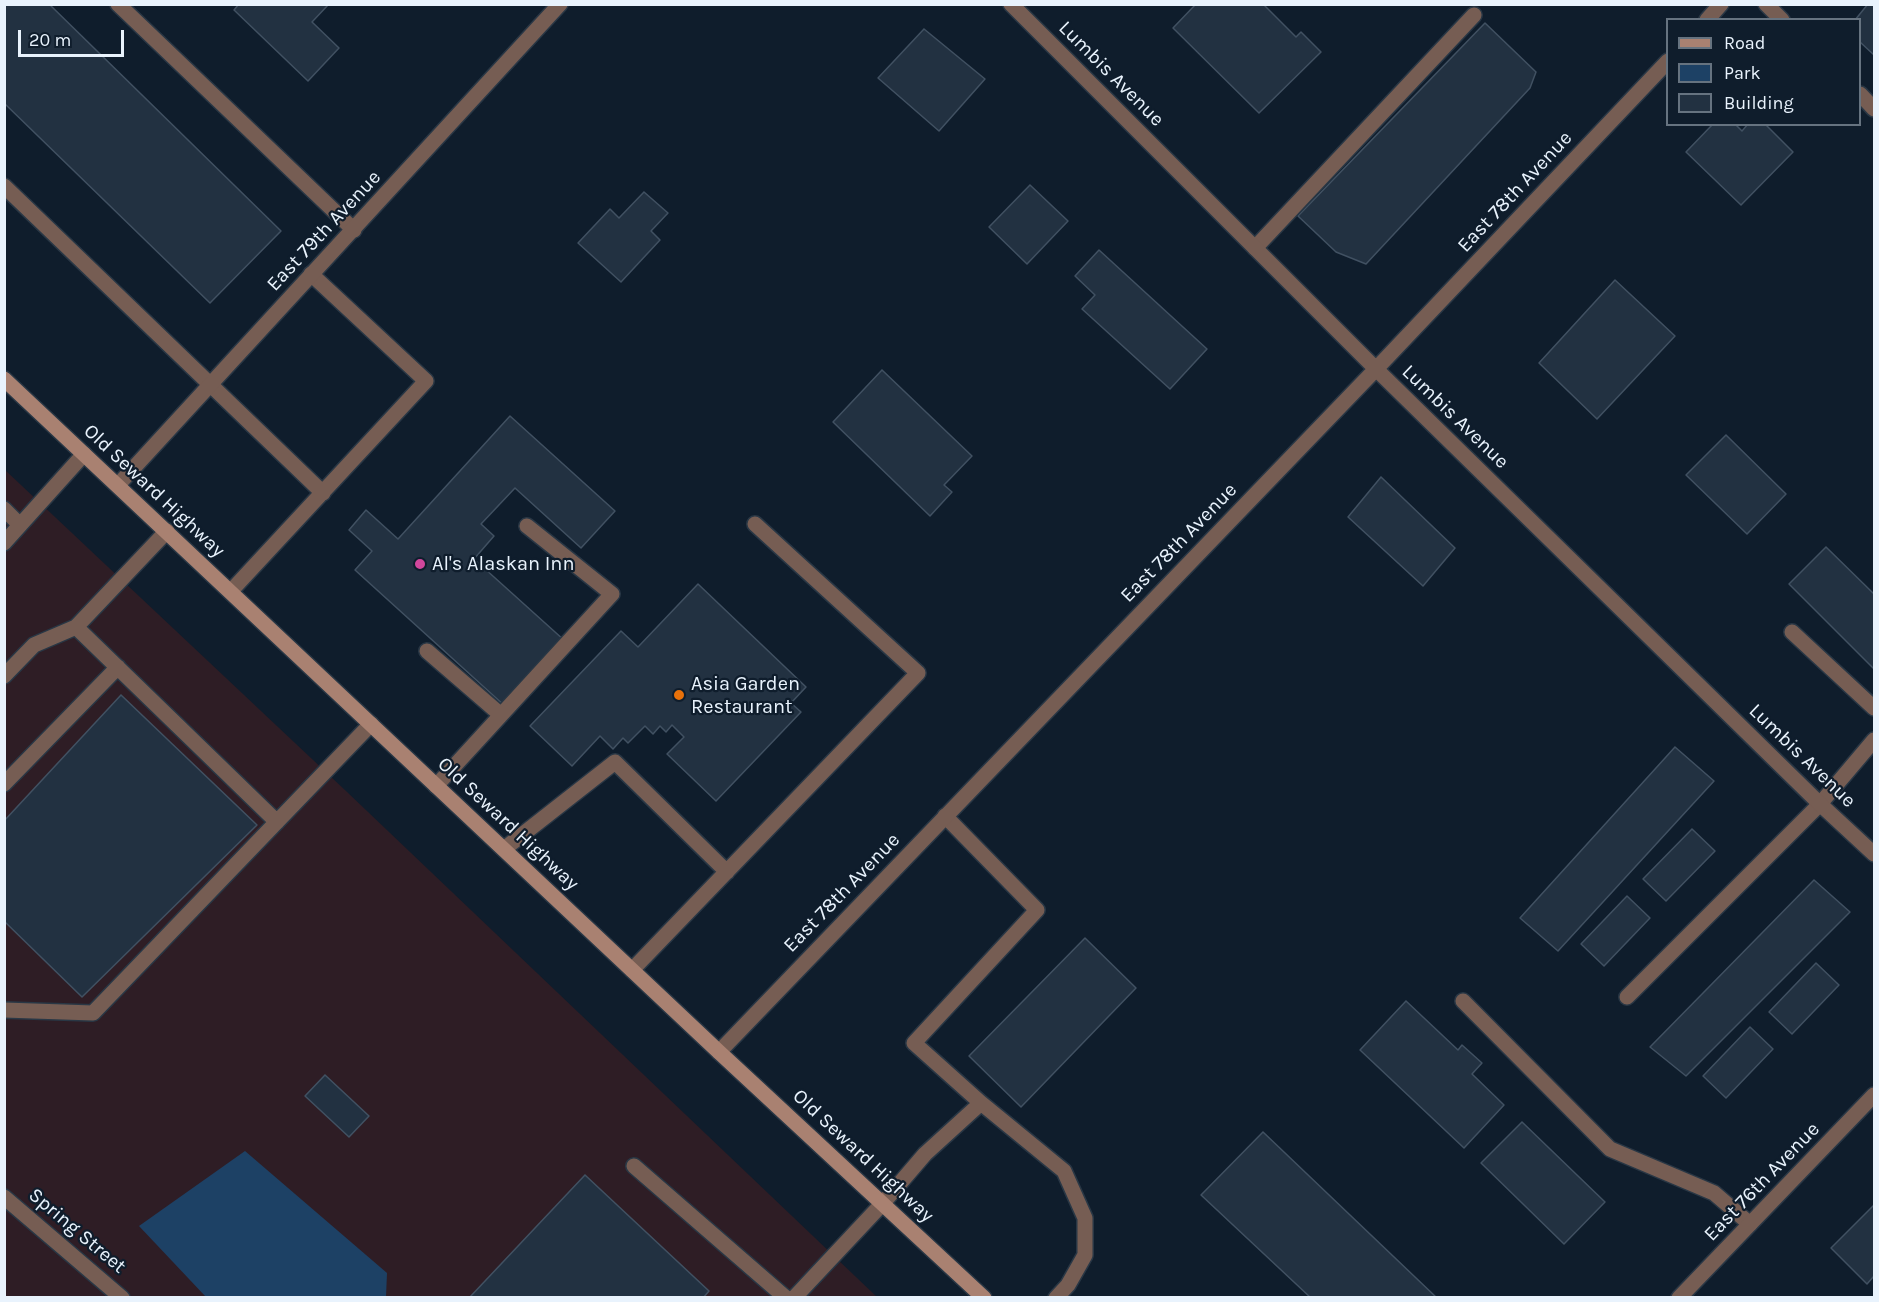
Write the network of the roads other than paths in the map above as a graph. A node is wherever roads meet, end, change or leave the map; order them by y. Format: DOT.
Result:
graph roads {
  1 [pos="118,4"];
  2 [pos="560,4"];
  3 [pos="1011,4"];
  4 [pos="1721,4"];
  5 [pos="1767,4"];
  6 [pos="1474,15"];
  7 [pos="1709,18"];
  8 [pos="1780,18"];
  9 [pos="1666,63"];
  10 [pos="1861,95"];
  11 [pos="1875,109"];
  12 [pos="4,186"];
  13 [pos="354,230"];
  14 [pos="1255,248"];
  15 [pos="311,274"];
  16 [pos="1376,369"];
  17 [pos="4,379"];
  18 [pos="210,385"];
  19 [pos="84,453"];
  20 [pos="118,485"];
  21 [pos="323,493"];
  22 [pos="4,509"];
  23 [pos="755,524"];
  24 [pos="20,525"];
  25 [pos="527,526"];
  26 [pos="167,531"];
  27 [pos="4,543"];
  28 [pos="231,591"];
  29 [pos="76,627"];
  30 [pos="1792,632"];
  31 [pos="427,651"];
  32 [pos="118,667"];
  33 [pos="4,676"];
  34 [pos="1875,708"];
  35 [pos="501,715"];
  36 [pos="371,724"];
  37 [pos="1875,740"];
  38 [pos="4,784"];
  39 [pos="436,786"];
  40 [pos="1820,804"];
  41 [pos="945,816"];
  42 [pos="276,822"];
  43 [pos="504,849"];
  44 [pos="1875,854"];
  45 [pos="727,872"];
  46 [pos="632,970"];
  47 [pos="1627,997"];
  48 [pos="1463,1001"];
  49 [pos="4,1010"];
  50 [pos="718,1052"];
  51 [pos="1875,1095"];
  52 [pos="981,1103"];
  53 [pos="634,1166"];
  54 [pos="4,1197"];
  55 [pos="883,1203"];
  56 [pos="1750,1224"];
  57 [pos="122,1298"];
  58 [pos="786,1298"];
  59 [pos="794,1298"];
  60 [pos="984,1298"];
  61 [pos="1056,1298"];
  62 [pos="1679,1298"];
  1 -- 13 [label="street"];
  2 -- 13 [label="street, East 79th Avenue"];
  3 -- 14 [label="street, Lumbis Avenue"];
  4 -- 7 [label="street"];
  5 -- 8 [label="street"];
  6 -- 14 [label="street"];
  9 -- 16 [label="street, East 78th Avenue"];
  10 -- 11 [label="street"];
  12 -- 18 [label="street"];
  13 -- 15 [label="street, East 79th Avenue"];
  14 -- 16 [label="street, Lumbis Avenue"];
  15 -- 18 [label="street, East 79th Avenue"];
  15 -- 21 [label="street"];
  16 -- 40 [label="street, Lumbis Avenue"];
  16 -- 41 [label="street, East 78th Avenue"];
  17 -- 19 [label="main road, Old Seward Highway"];
  18 -- 20 [label="street, East 79th Avenue"];
  18 -- 21 [label="street"];
  19 -- 20 [label="main road, Old Seward Highway"];
  19 -- 24 [label="street"];
  20 -- 26 [label="main road, Old Seward Highway"];
  21 -- 28 [label="street"];
  22 -- 24 [label="street"];
  23 -- 45 [label="street"];
  24 -- 27 [label="street"];
  25 -- 35 [label="street"];
  26 -- 28 [label="main road, Old Seward Highway"];
  26 -- 29 [label="street"];
  28 -- 36 [label="main road, Old Seward Highway"];
  29 -- 32 [label="street"];
  29 -- 33 [label="street"];
  30 -- 34 [label="street"];
  31 -- 35 [label="street"];
  32 -- 38 [label="street"];
  32 -- 42 [label="street"];
  35 -- 39 [label="street"];
  36 -- 39 [label="main road, Old Seward Highway"];
  36 -- 42 [label="street"];
  37 -- 40 [label="street"];
  39 -- 43 [label="main road, Old Seward Highway"];
  40 -- 44 [label="street, Lumbis Avenue"];
  40 -- 47 [label="street"];
  41 -- 50 [label="street, East 78th Avenue"];
  41 -- 52 [label="street"];
  42 -- 49 [label="street"];
  43 -- 45 [label="street"];
  43 -- 46 [label="main road, Old Seward Highway"];
  45 -- 46 [label="street"];
  46 -- 50 [label="main road, Old Seward Highway"];
  48 -- 56 [label="street"];
  50 -- 55 [label="main road, Old Seward Highway"];
  51 -- 56 [label="street, East 76th Avenue"];
  52 -- 55 [label="street"];
  52 -- 61 [label="street"];
  53 -- 58 [label="street"];
  54 -- 57 [label="street, Spring Street"];
  55 -- 59 [label="street"];
  55 -- 60 [label="main road, Old Seward Highway"];
  56 -- 62 [label="street, East 76th Avenue"];
}
